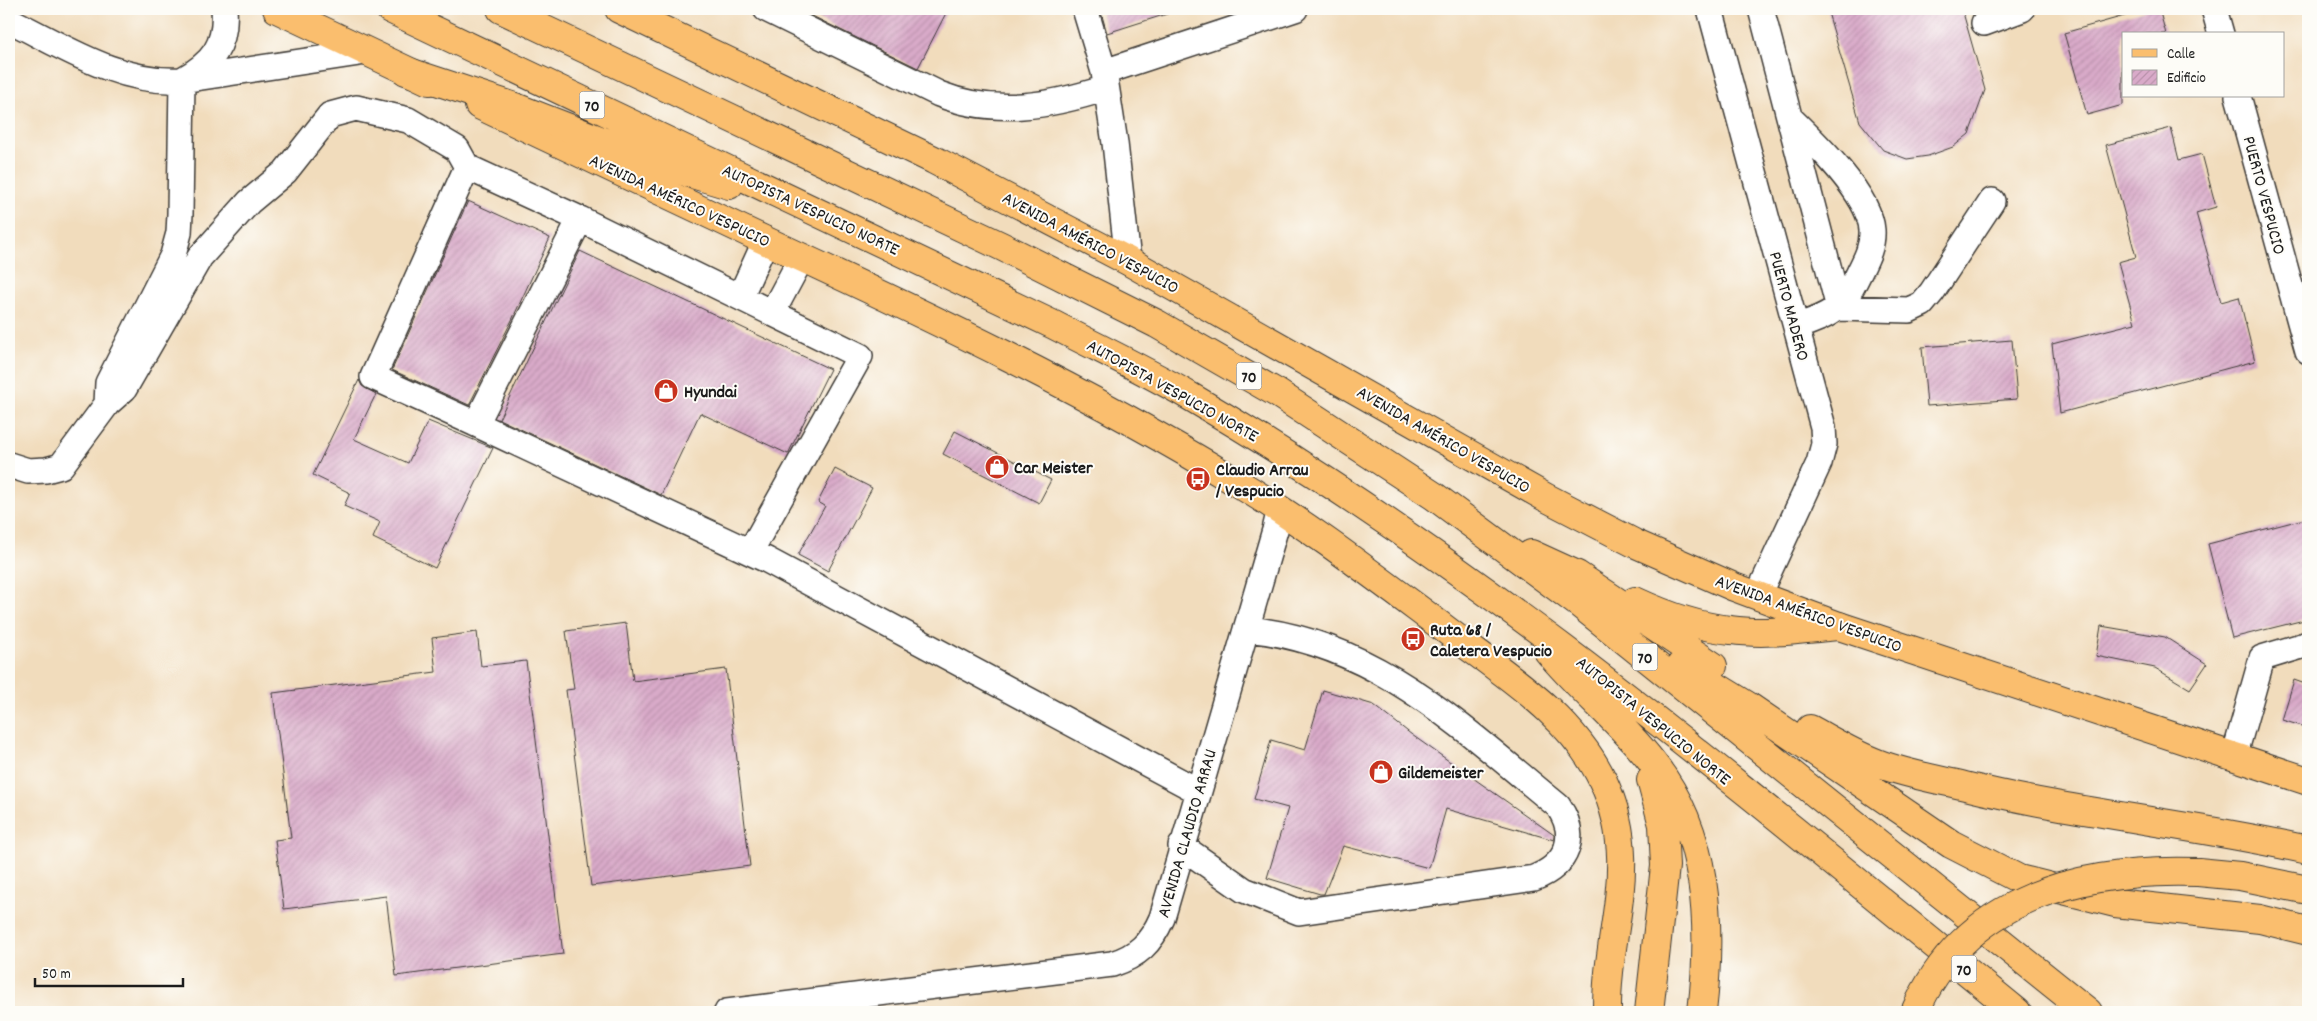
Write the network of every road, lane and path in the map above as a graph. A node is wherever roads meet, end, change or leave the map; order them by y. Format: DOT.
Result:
graph roads {
  1 [pos="224,9"];
  2 [pos="277,9"];
  3 [pos="390,9"];
  4 [pos="501,9"];
  5 [pos="546,9"];
  6 [pos="619,9"];
  7 [pos="766,9"];
  8 [pos="1085,9"];
  9 [pos="1295,9"];
  10 [pos="1710,9"];
  11 [pos="1760,9"];
  12 [pos="2022,9"];
  13 [pos="2214,9"];
  14 [pos="9,20"];
  15 [pos="1984,23"];
  16 [pos="2220,32"];
  17 [pos="366,52"];
  18 [pos="406,71"];
  19 [pos="182,80"];
  20 [pos="1105,80"];
  21 [pos="2239,98"];
  22 [pos="726,116"];
  23 [pos="1790,118"];
  24 [pos="467,167"];
  25 [pos="794,201"];
  26 [pos="1992,201"];
  27 [pos="580,219"];
  28 [pos="766,240"];
  29 [pos="802,257"];
  30 [pos="1128,260"];
  31 [pos="740,297"];
  32 [pos="1839,308"];
  33 [pos="772,313"];
  34 [pos="1796,327"];
  35 [pos="2308,351"];
  36 [pos="107,404"];
  37 [pos="476,424"];
  38 [pos="9,465"];
  39 [pos="1280,509"];
  40 [pos="1483,532"];
  41 [pos="1518,549"];
  42 [pos="750,552"];
  43 [pos="1577,575"];
  44 [pos="1758,595"];
  45 [pos="1511,611"];
  46 [pos="1839,626"];
  47 [pos="1246,628"];
  48 [pos="2308,644"];
  49 [pos="1626,735"];
  50 [pos="2234,758"];
  51 [pos="2308,781"];
  52 [pos="1198,791"];
  53 [pos="1181,846"];
  54 [pos="2308,850"];
  55 [pos="2308,890"];
  56 [pos="2308,931"];
  57 [pos="726,1012"];
  58 [pos="1607,1012"];
  59 [pos="1649,1012"];
  60 [pos="1702,1012"];
  61 [pos="1915,1012"];
  62 [pos="2017,1012"];
  63 [pos="2088,1012"];
  1 -- 19 [label="street"];
  2 -- 17 [label="main road, AVENIDA AMÉRICO VESPUCIO"];
  3 -- 25 [label="main road, AUTOPISTA VESPUCIO NORTE / 70"];
  4 -- 22 [label="main road, 70"];
  5 -- 22 [label="main road"];
  6 -- 30 [label="main road, AVENIDA AMÉRICO VESPUCIO"];
  7 -- 20 [label="street"];
  8 -- 20 [label="street"];
  9 -- 20 [label="street"];
  10 -- 34 [label="street, PUERTO MADERO"];
  11 -- 23 [label="street"];
  12 -- 15 [label="street"];
  13 -- 16 [label="street"];
  14 -- 19 [label="street"];
  17 -- 18 [label="main road, AVENIDA AMÉRICO VESPUCIO"];
  17 -- 19 [label="street"];
  18 -- 25 [label="main road"];
  18 -- 28 [label="main road, AVENIDA AMÉRICO VESPUCIO"];
  19 -- 36 [label="street"];
  20 -- 30 [label="street"];
  21 -- 35 [label="street, PUERTO VESPUCIO"];
  22 -- 40 [label="main road, 70"];
  23 -- 32 [label="street"];
  23 -- 32 [label="street"];
  24 -- 27 [label="street"];
  24 -- 36 [label="street"];
  24 -- 37 [label="street"];
  25 -- 45 [label="main road, AUTOPISTA VESPUCIO NORTE / 70"];
  26 -- 32 [label="street"];
  27 -- 31 [label="street"];
  27 -- 37 [label="street"];
  28 -- 29 [label="main road, AVENIDA AMÉRICO VESPUCIO"];
  28 -- 31 [label="street"];
  29 -- 33 [label="street"];
  29 -- 39 [label="main road, AVENIDA AMÉRICO VESPUCIO"];
  30 -- 44 [label="main road, AVENIDA AMÉRICO VESPUCIO"];
  31 -- 33 [label="street"];
  32 -- 34 [label="street"];
  33 -- 42 [label="street"];
  34 -- 44 [label="street, PUERTO MADERO"];
  36 -- 38 [label="street"];
  37 -- 42 [label="street"];
  39 -- 47 [label="street, AVENIDA CLAUDIO ARRAU"];
  39 -- 58 [label="main road, AVENIDA AMÉRICO VESPUCIO"];
  40 -- 41 [label="main road"];
  40 -- 63 [label="main road, 70"];
  41 -- 43 [label="main road"];
  41 -- 56 [label="main road"];
  42 -- 52 [label="street"];
  43 -- 46 [label="main road"];
  43 -- 54 [label="main road"];
  44 -- 46 [label="main road, AVENIDA AMÉRICO VESPUCIO"];
  45 -- 49 [label="main road"];
  45 -- 62 [label="main road, AUTOPISTA VESPUCIO NORTE / 70"];
  46 -- 50 [label="main road, AVENIDA AMÉRICO VESPUCIO"];
  47 -- 52 [label="street, AVENIDA CLAUDIO ARRAU"];
  47 -- 53 [label="street"];
  48 -- 50 [label="street"];
  49 -- 59 [label="main road"];
  49 -- 60 [label="main road"];
  50 -- 51 [label="main road, AVENIDA AMÉRICO VESPUCIO"];
  52 -- 53 [label="street, AVENIDA CLAUDIO ARRAU"];
  53 -- 57 [label="street, AVENIDA CLAUDIO ARRAU"];
  55 -- 61 [label="main road, bridge"];
}
